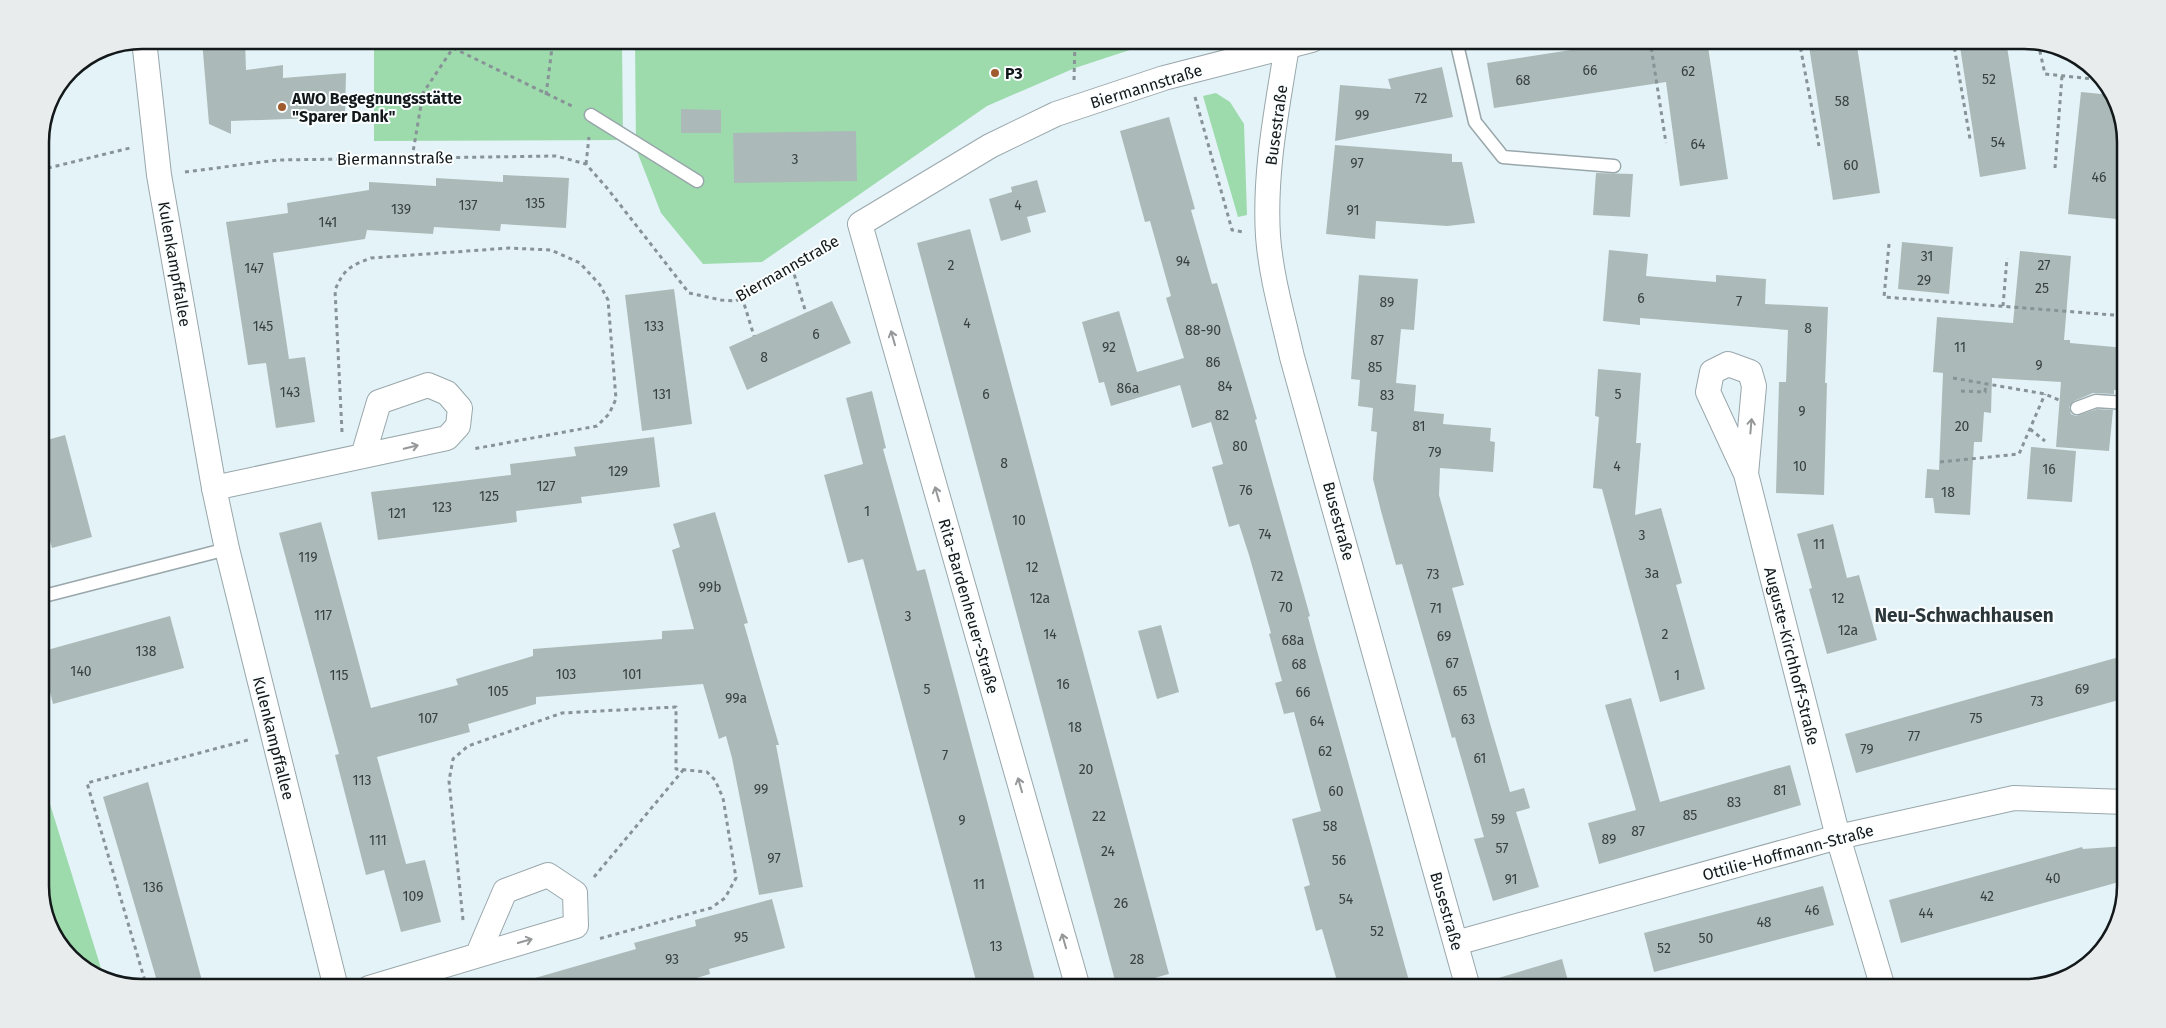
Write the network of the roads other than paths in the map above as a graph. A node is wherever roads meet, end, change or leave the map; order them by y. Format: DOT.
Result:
graph roads {
  1 [pos="145,49"];
  2 [pos="1275,49"];
  3 [pos="1286,49"];
  4 [pos="1458,49"];
  5 [pos="591,115"];
  6 [pos="1614,166"];
  7 [pos="696,181"];
  8 [pos="860,224"];
  9 [pos="2117,402"];
  10 [pos="2077,408"];
  11 [pos="354,458"];
  12 [pos="1746,474"];
  13 [pos="214,488"];
  14 [pos="227,548"];
  15 [pos="49,595"];
  16 [pos="2117,802"];
  17 [pos="1838,837"];
  18 [pos="1456,943"];
  19 [pos="472,956"];
  20 [pos="334,979"];
  21 [pos="398,979"];
  22 [pos="1075,979"];
  23 [pos="1466,979"];
  24 [pos="1881,979"];
  1 -- 13 [label="street, Kulenkampffallee"];
  2 -- 8 [label="street, Biermannstraße"];
  3 -- 18 [label="street, Busestraße"];
  4 -- 6 [label="lane"];
  5 -- 7 [label="lane"];
  22 -- 8 [label="street, Rita-Bardenheuer-Straße, one-way"];
  9 -- 10 [label="lane"];
  11 -- 11 [label="street, one-way"];
  11 -- 13 [label="street"];
  12 -- 17 [label="street, Auguste-Kirchhoff-Straße"];
  13 -- 14 [label="street, Kulenkampffallee"];
  14 -- 15 [label="lane"];
  14 -- 20 [label="street, Kulenkampffallee"];
  16 -- 17 [label="street, Ottilie-Hoffmann-Straße"];
  17 -- 18 [label="street, Ottilie-Hoffmann-Straße"];
  17 -- 24 [label="street, Auguste-Kirchhoff-Straße"];
  18 -- 23 [label="street, Busestraße"];
  19 -- 19 [label="street, one-way"];
  19 -- 21 [label="street"];
}
